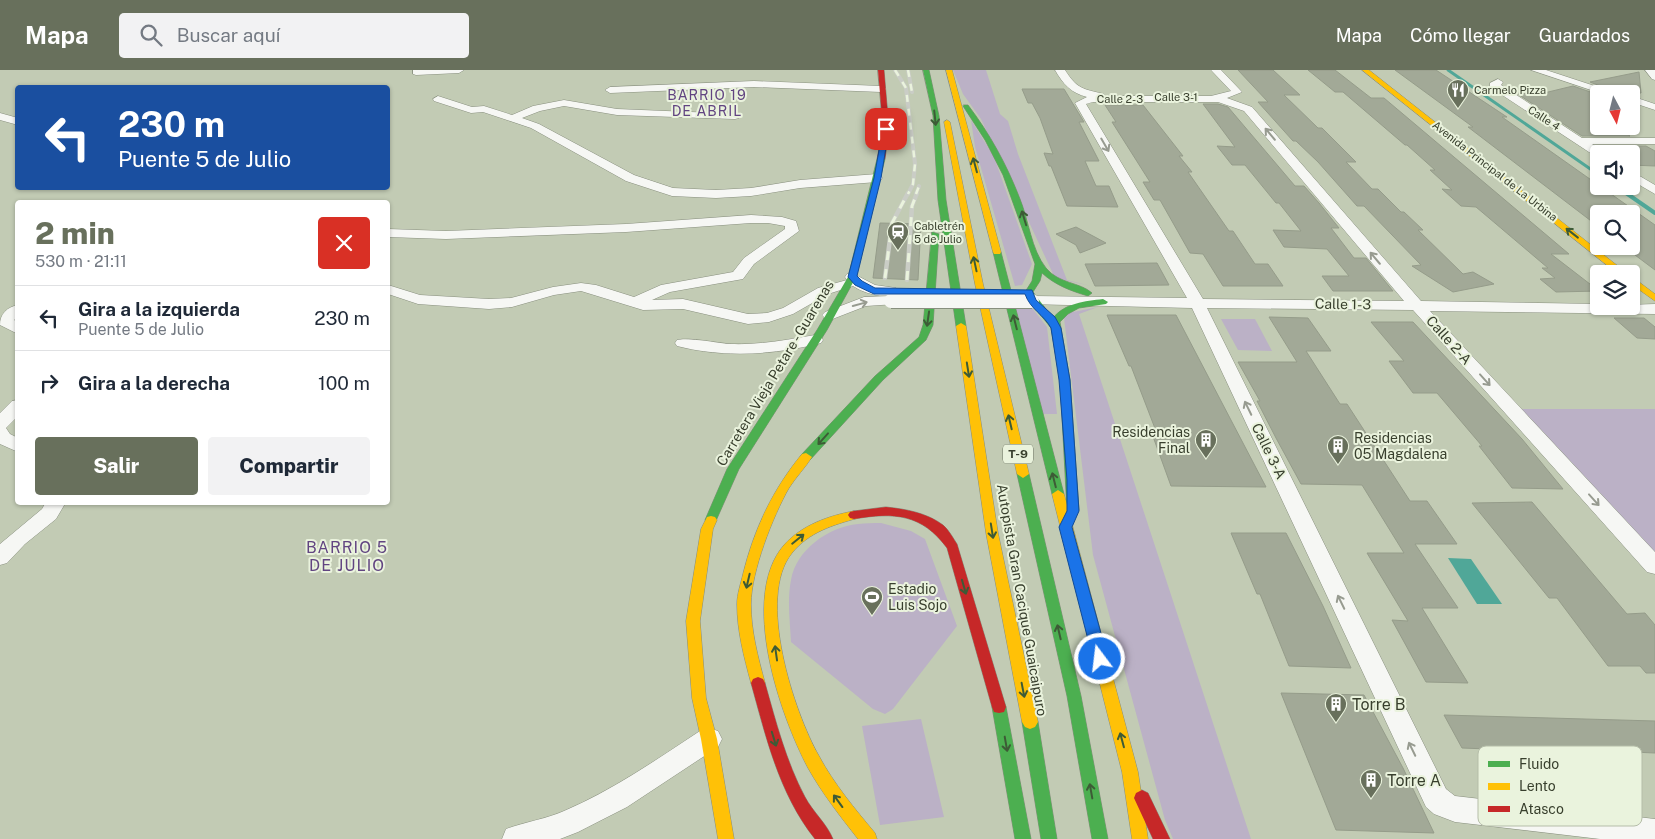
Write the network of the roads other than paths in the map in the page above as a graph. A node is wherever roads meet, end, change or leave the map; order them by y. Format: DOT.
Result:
graph roads {
  1 [pos="459,70"];
  2 [pos="881,70"];
  3 [pos="926,70"];
  4 [pos="935,70"];
  5 [pos="949,70"];
  6 [pos="1060,70"];
  7 [pos="1216,70"];
  8 [pos="1352,70"];
  9 [pos="1365,70"];
  10 [pos="1536,70"];
  11 [pos="1650,70"];
  12 [pos="416,72"];
  13 [pos="1655,77"];
  14 [pos="1498,82"];
  15 [pos="1590,87"];
  16 [pos="881,88"];
  17 [pos="610,90"];
  18 [pos="958,98"];
  19 [pos="1082,98"];
  20 [pos="438,99"];
  21 [pos="1640,102"];
  22 [pos="1655,106"];
  23 [pos="1248,109"];
  24 [pos="0,116"];
  25 [pos="735,116"];
  26 [pos="514,118"];
  27 [pos="15,121"];
  28 [pos="1580,141"];
  29 [pos="1655,141"];
  30 [pos="1590,148"];
  31 [pos="877,178"];
  32 [pos="1640,181"];
  33 [pos="940,183"];
  34 [pos="1655,190"];
  35 [pos="390,233"];
  36 [pos="1038,264"];
  37 [pos="1594,265"];
  38 [pos="1613,265"];
  39 [pos="850,280"];
  40 [pos="390,291"];
  41 [pos="1088,293"];
  42 [pos="891,296"];
  43 [pos="1030,296"];
  44 [pos="1194,298"];
  45 [pos="1590,299"];
  46 [pos="1412,300"];
  47 [pos="1103,302"];
  48 [pos="634,303"];
  49 [pos="1646,303"];
  50 [pos="15,311"];
  51 [pos="830,315"];
  52 [pos="15,327"];
  53 [pos="1056,328"];
  54 [pos="815,340"];
  55 [pos="683,343"];
  56 [pos="15,407"];
  57 [pos="0,424"];
  58 [pos="0,432"];
  59 [pos="15,444"];
  60 [pos="54,505"];
  61 [pos="1066,527"];
  62 [pos="0,557"];
  63 [pos="1655,566"];
  64 [pos="709,739"];
  65 [pos="1130,772"];
  66 [pos="1478,812"];
  67 [pos="1603,826"];
  68 [pos="1655,832"];
  69 [pos="516,839"];
  70 [pos="726,839"];
  71 [pos="825,839"];
  72 [pos="868,839"];
  73 [pos="1023,839"];
  74 [pos="1048,839"];
  75 [pos="1100,839"];
  76 [pos="1140,839"];
  77 [pos="1162,839"];
  1 -- 12 [label="street"];
  2 -- 16 [label="main road, Carretera Vieja Petare - Guarenas"];
  3 -- 33 [label="main road, Autopista Gran Cacique Guaicaipuro / T-9, one-way"];
  75 -- 4 [label="main road, Autopista Gran Cacique Guaicaipuro / T-9, one-way"];
  5 -- 18 [label="main road"];
  6 -- 19 [label="street, Calle 3-A"];
  7 -- 19 [label="street, Calle 3-1"];
  8 -- 37 [label="main road, Avenida Principal de La Urbina"];
  38 -- 9 [label="main road, Avenida Principal de La Urbina, one-way"];
  10 -- 15 [label="street"];
  11 -- 13 [label="street"];
  14 -- 28 [label="street, Calle 4"];
  16 -- 17 [label="street"];
  16 -- 31 [label="main road, Carretera Vieja Petare - Guarenas"];
  36 -- 18 [label="main road, one-way"];
  61 -- 18 [label="main road, one-way"];
  19 -- 23 [label="street, Calle 2-3"];
  19 -- 44 [label="street, Calle 3-A, one-way"];
  20 -- 26 [label="street"];
  21 -- 22 [label="street"];
  46 -- 23 [label="street, Calle 2-A, one-way"];
  24 -- 27 [label="street"];
  25 -- 26 [label="street"];
  26 -- 31 [label="street"];
  28 -- 29 [label="street"];
  28 -- 30 [label="street, Calle 4"];
  31 -- 39 [label="main road, Carretera Vieja Petare - Guarenas"];
  32 -- 34 [label="street"];
  33 -- 71 [label="main road, one-way"];
  33 -- 74 [label="main road, Autopista Gran Cacique Guaicaipuro / T-9, one-way"];
  35 -- 48 [label="street"];
  36 -- 41 [label="main road"];
  36 -- 43 [label="main road"];
  39 -- 42 [label="street"];
  39 -- 48 [label="street"];
  39 -- 51 [label="main road, Carretera Vieja Petare - Guarenas"];
  40 -- 48 [label="street"];
  41 -- 43 [label="street, Calle 1-3"];
  41 -- 44 [label="street, Calle 1-3"];
  42 -- 43 [label="street, bridge"];
  51 -- 42 [label="street, one-way"];
  43 -- 47 [label="street, Calle 1-3"];
  43 -- 53 [label="main road"];
  44 -- 46 [label="street, Calle 1-3"];
  44 -- 47 [label="street, Calle 1-3"];
  66 -- 44 [label="street, Calle 3-A, one-way"];
  45 -- 46 [label="street, Calle 1-3"];
  46 -- 49 [label="street, Calle 1-3"];
  46 -- 63 [label="street, Calle 2-A, one-way"];
  47 -- 53 [label="main road"];
  50 -- 52 [label="street"];
  51 -- 54 [label="main road, Carretera Vieja Petare - Guarenas"];
  53 -- 61 [label="main road"];
  54 -- 55 [label="street"];
  54 -- 64 [label="main road, Carretera Vieja Petare - Guarenas"];
  56 -- 57 [label="street"];
  58 -- 59 [label="street"];
  60 -- 62 [label="street"];
  65 -- 61 [label="main road, one-way"];
  64 -- 69 [label="street"];
  64 -- 70 [label="main road, Carretera Vieja Petare - Guarenas"];
  65 -- 76 [label="main road"];
  65 -- 77 [label="main road"];
  68 -- 67 [label="street, Calle 3-A, one-way"];
  72 -- 73 [label="main road, one-way"];
}
